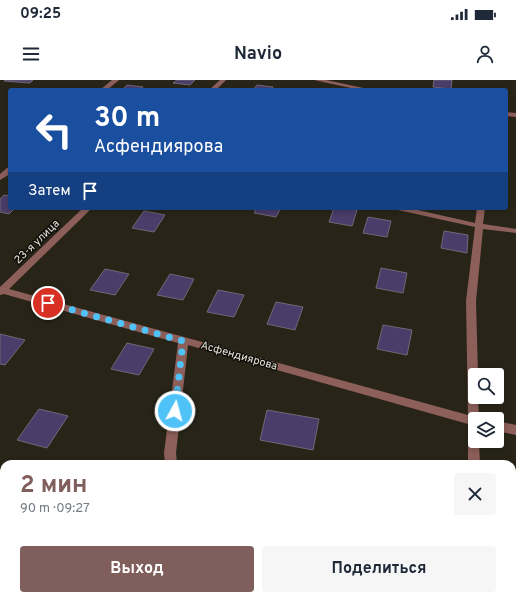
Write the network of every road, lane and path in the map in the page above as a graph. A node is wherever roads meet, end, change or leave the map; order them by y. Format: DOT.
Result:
graph roads {
  1 [pos="116,80"];
  2 [pos="223,80"];
  3 [pos="317,80"];
  4 [pos="106,88"];
  5 [pos="214,88"];
  6 [pos="359,88"];
  7 [pos="8,172"];
  8 [pos="0,178"];
  9 [pos="86,210"];
  10 [pos="407,210"];
  11 [pos="481,210"];
  12 [pos="480,226"];
  13 [pos="516,231"];
  14 [pos="1,291"];
  15 [pos="183,341"];
  16 [pos="474,412"];
  17 [pos="468,420"];
  18 [pos="504,427"];
  19 [pos="516,430"];
  20 [pos="474,448"];
  21 [pos="171,460"];
  22 [pos="474,460"];
  1 -- 4 [label="street"];
  2 -- 5 [label="street"];
  3 -- 6 [label="street"];
  7 -- 8 [label="street"];
  9 -- 14 [label="street, 23-я улица"];
  10 -- 12 [label="street"];
  11 -- 12 [label="street"];
  12 -- 13 [label="street"];
  12 -- 16 [label="street"];
  14 -- 15 [label="street, Асфендиярова"];
  15 -- 17 [label="street, Асфендиярова"];
  15 -- 21 [label="street"];
  18 -- 19 [label="street"];
  20 -- 22 [label="street"];
}
